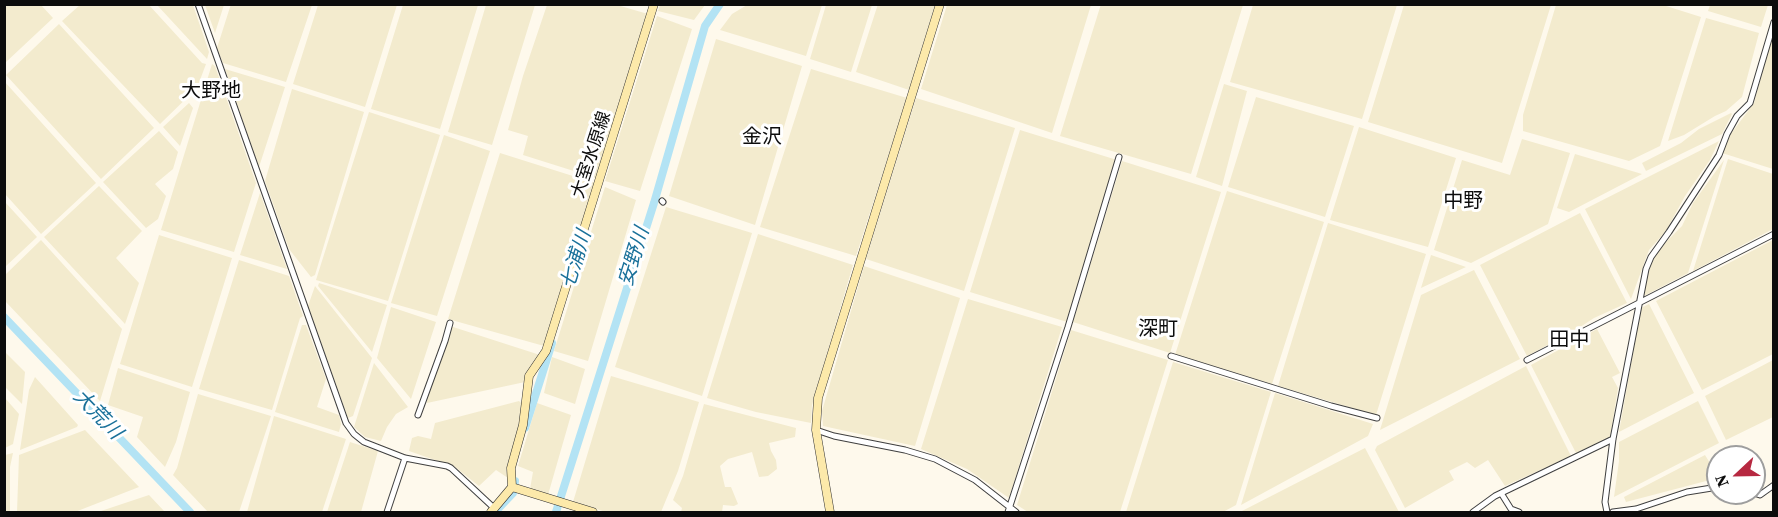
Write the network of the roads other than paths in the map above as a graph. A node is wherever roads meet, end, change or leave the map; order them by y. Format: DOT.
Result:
graph roads {
  1 [pos="198,4"];
  2 [pos="654,4"];
  3 [pos="940,4"];
  4 [pos="1773,22"];
  5 [pos="1119,157"];
  6 [pos="1773,234"];
  7 [pos="1639,302"];
  8 [pos="450,323"];
  9 [pos="1171,356"];
  10 [pos="1527,360"];
  11 [pos="418,415"];
  12 [pos="1377,418"];
  13 [pos="816,430"];
  14 [pos="1613,439"];
  15 [pos="405,458"];
  16 [pos="513,487"];
  17 [pos="1706,489"];
  18 [pos="1501,493"];
  19 [pos="492,510"];
  20 [pos="1009,510"];
  21 [pos="387,513"];
  22 [pos="593,513"];
  23 [pos="830,513"];
  24 [pos="1016,513"];
  25 [pos="1473,513"];
  26 [pos="1519,513"];
  27 [pos="1607,513"];
  28 [pos="1613,513"];
  1 -- 15 [label="street"];
  2 -- 16 [label="street, 大室水原線"];
  3 -- 13 [label="street"];
  4 -- 7 [label="street"];
  5 -- 20 [label="street"];
  6 -- 7 [label="street"];
  7 -- 10 [label="street"];
  7 -- 14 [label="street"];
  8 -- 11 [label="street"];
  9 -- 12 [label="street"];
  13 -- 20 [label="street"];
  13 -- 23 [label="street"];
  14 -- 18 [label="street"];
  14 -- 27 [label="street"];
  15 -- 19 [label="street"];
  15 -- 21 [label="street"];
  16 -- 19 [label="street"];
  16 -- 22 [label="street"];
  17 -- 28 [label="street"];
  18 -- 25 [label="street"];
  18 -- 26 [label="street"];
  20 -- 24 [label="street"];
}
